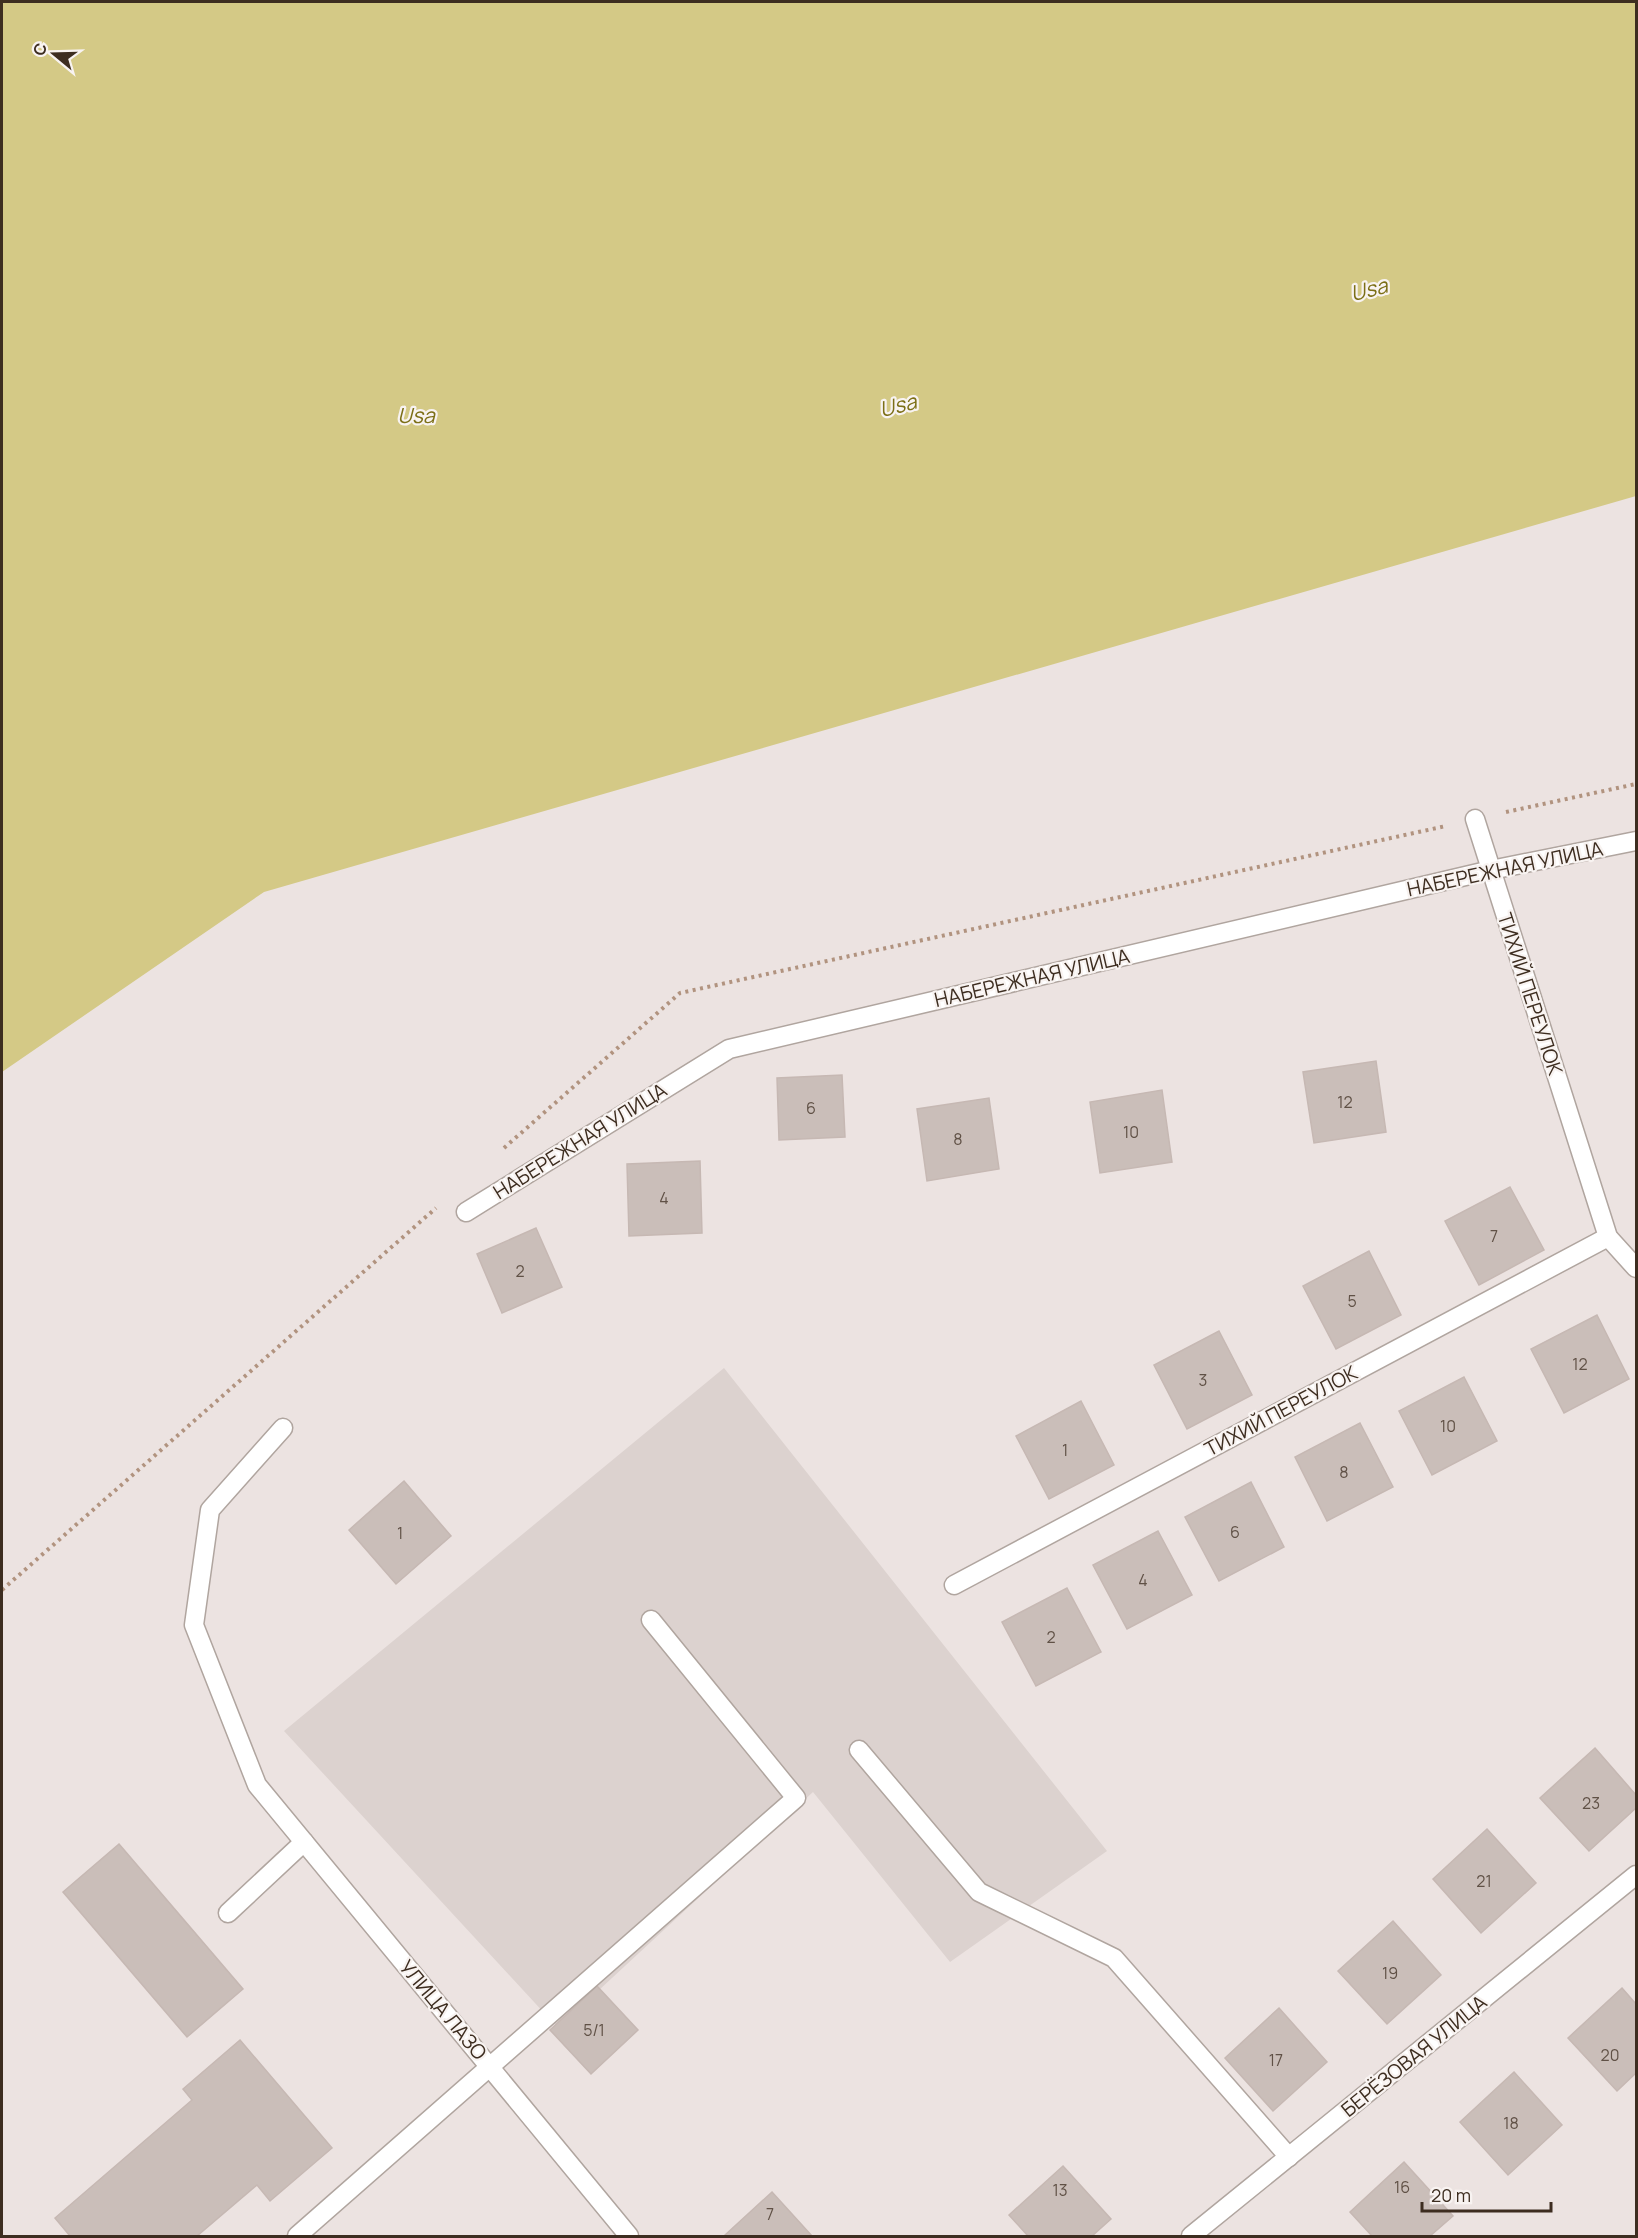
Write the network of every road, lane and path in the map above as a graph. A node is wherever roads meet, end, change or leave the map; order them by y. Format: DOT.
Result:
graph roads {
  1 [pos="1636,784"];
  2 [pos="1475,819"];
  3 [pos="1636,841"];
  4 [pos="1491,870"];
  5 [pos="502,1150"];
  6 [pos="440,1205"];
  7 [pos="466,1212"];
  8 [pos="1608,1237"];
  9 [pos="1636,1268"];
  10 [pos="283,1428"];
  11 [pos="954,1585"];
  12 [pos="2,1590"];
  13 [pos="651,1620"];
  14 [pos="859,1750"];
  15 [pos="304,1842"];
  16 [pos="1636,1876"];
  17 [pos="228,1913"];
  18 [pos="491,2068"];
  19 [pos="1289,2157"];
  20 [pos="297,2236"];
  21 [pos="629,2236"];
  22 [pos="1191,2236"];
  1 -- 2 [label="path"];
  2 -- 4 [label="street, ТИХИЙ ПЕРЕУЛОК"];
  2 -- 5 [label="path"];
  3 -- 4 [label="street, НАБЕРЕЖНАЯ УЛИЦА"];
  4 -- 7 [label="street, НАБЕРЕЖНАЯ УЛИЦА"];
  4 -- 8 [label="street, ТИХИЙ ПЕРЕУЛОК"];
  6 -- 12 [label="path"];
  8 -- 9 [label="street, ТИХИЙ ПЕРЕУЛОК"];
  8 -- 11 [label="street, ТИХИЙ ПЕРЕУЛОК"];
  10 -- 15 [label="street, УЛИЦА ЛАЗО"];
  13 -- 18 [label="street"];
  14 -- 19 [label="street"];
  15 -- 17 [label="street"];
  15 -- 18 [label="street, УЛИЦА ЛАЗО"];
  16 -- 19 [label="street, БЕРЁЗОВАЯ УЛИЦА"];
  18 -- 20 [label="street"];
  18 -- 21 [label="street, УЛИЦА ЛАЗО"];
  19 -- 22 [label="street, БЕРЁЗОВАЯ УЛИЦА"];
}
